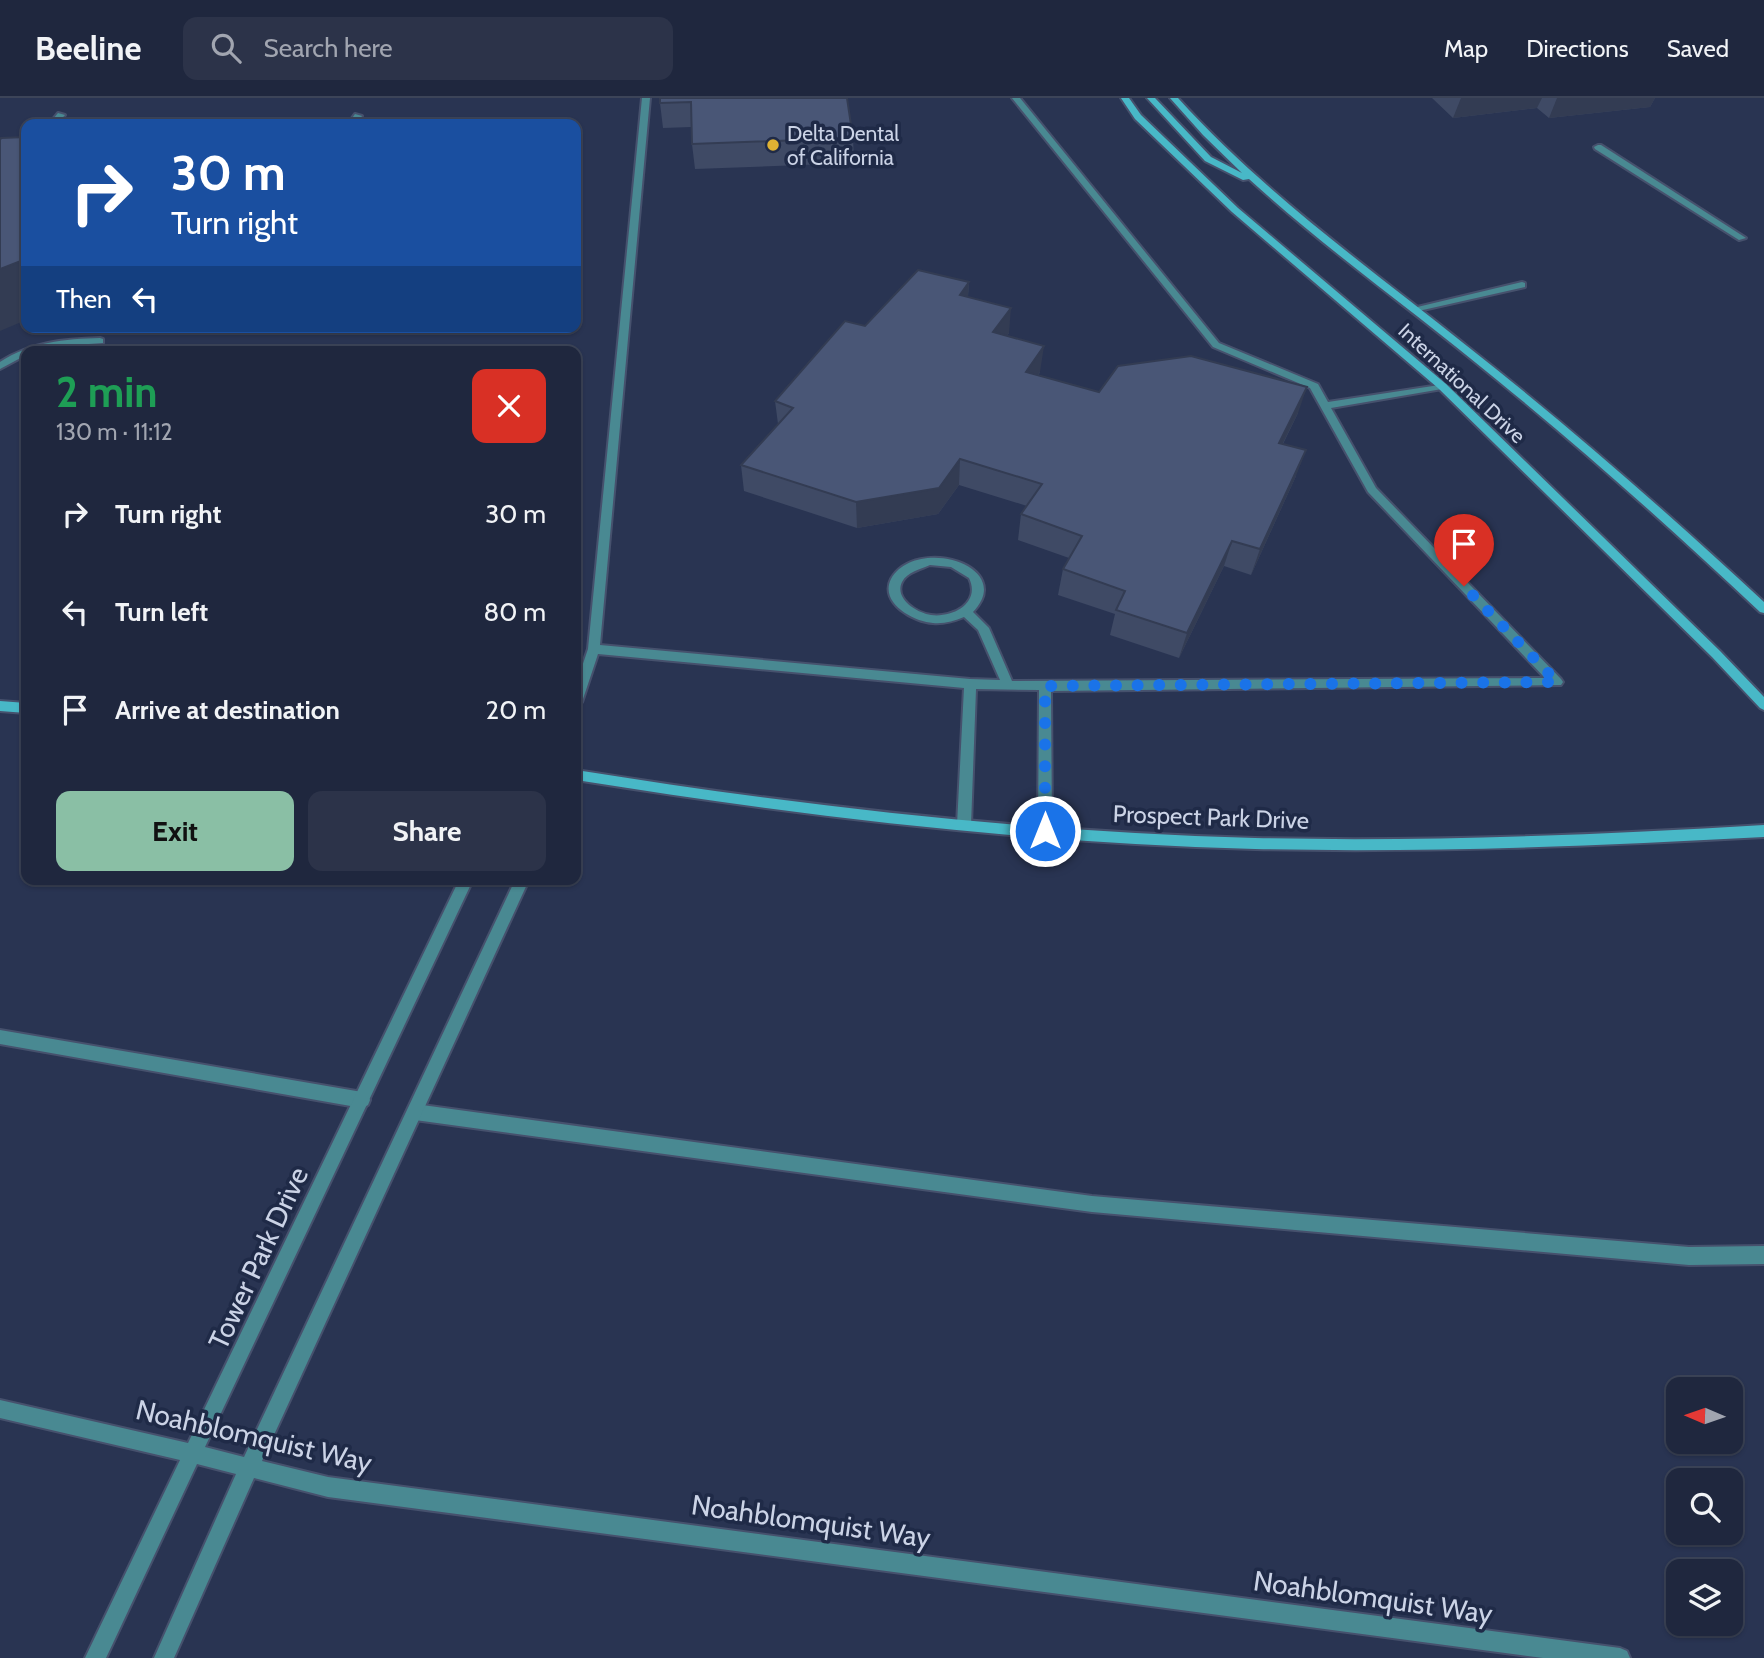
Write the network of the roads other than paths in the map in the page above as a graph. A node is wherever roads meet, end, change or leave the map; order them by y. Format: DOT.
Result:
graph roads {
  1 [pos="646,98"];
  2 [pos="1016,98"];
  3 [pos="1125,98"];
  4 [pos="1150,98"];
  5 [pos="1174,98"];
  6 [pos="61,115"];
  7 [pos="358,116"];
  8 [pos="57,119"];
  9 [pos="356,119"];
  10 [pos="1598,147"];
  11 [pos="1254,181"];
  12 [pos="1742,238"];
  13 [pos="1522,285"];
  14 [pos="1413,309"];
  15 [pos="100,341"];
  16 [pos="39,346"];
  17 [pos="21,352"];
  18 [pos="0,366"];
  19 [pos="1442,386"];
  20 [pos="1325,406"];
  21 [pos="1764,609"];
  22 [pos="966,612"];
  23 [pos="594,649"];
  24 [pos="970,684"];
  25 [pos="1008,685"];
  26 [pos="1045,686"];
  27 [pos="581,687"];
  28 [pos="1764,705"];
  29 [pos="0,706"];
  30 [pos="21,708"];
  31 [pos="581,779"];
  32 [pos="964,825"];
  33 [pos="1045,831"];
  34 [pos="1764,831"];
  35 [pos="464,885"];
  36 [pos="520,885"];
  37 [pos="0,1038"];
  38 [pos="362,1100"];
  39 [pos="415,1112"];
  40 [pos="1764,1255"];
  41 [pos="0,1409"];
  42 [pos="194,1454"];
  43 [pos="249,1467"];
  44 [pos="95,1658"];
  45 [pos="164,1658"];
  46 [pos="1620,1658"];
  1 -- 23 [label="street"];
  2 -- 20 [label="street"];
  3 -- 19 [label="main road, International Drive"];
  4 -- 11 [label="main road"];
  5 -- 11 [label="main road, International Drive"];
  6 -- 8 [label="street"];
  7 -- 9 [label="street"];
  10 -- 12 [label="street"];
  11 -- 14 [label="main road, International Drive"];
  13 -- 14 [label="street"];
  14 -- 21 [label="main road, International Drive"];
  15 -- 16 [label="street"];
  17 -- 18 [label="street"];
  19 -- 20 [label="street"];
  19 -- 28 [label="main road, International Drive"];
  20 -- 26 [label="street"];
  22 -- 22 [label="street"];
  22 -- 25 [label="street"];
  23 -- 24 [label="street"];
  23 -- 27 [label="street"];
  24 -- 25 [label="street"];
  24 -- 32 [label="street"];
  25 -- 26 [label="street"];
  26 -- 33 [label="street"];
  29 -- 30 [label="main road"];
  31 -- 32 [label="main road, Prospect Park Drive"];
  32 -- 33 [label="main road, Prospect Park Drive"];
  33 -- 34 [label="main road, Prospect Park Drive"];
  35 -- 38 [label="street, Tower Park Drive"];
  36 -- 39 [label="street"];
  37 -- 38 [label="street"];
  38 -- 42 [label="street, Tower Park Drive"];
  39 -- 40 [label="street"];
  39 -- 43 [label="street"];
  41 -- 42 [label="street, Noahblomquist Way"];
  42 -- 43 [label="street, Noahblomquist Way"];
  42 -- 44 [label="street, Tower Park Drive"];
  43 -- 45 [label="street"];
  43 -- 46 [label="street, Noahblomquist Way"];
}
